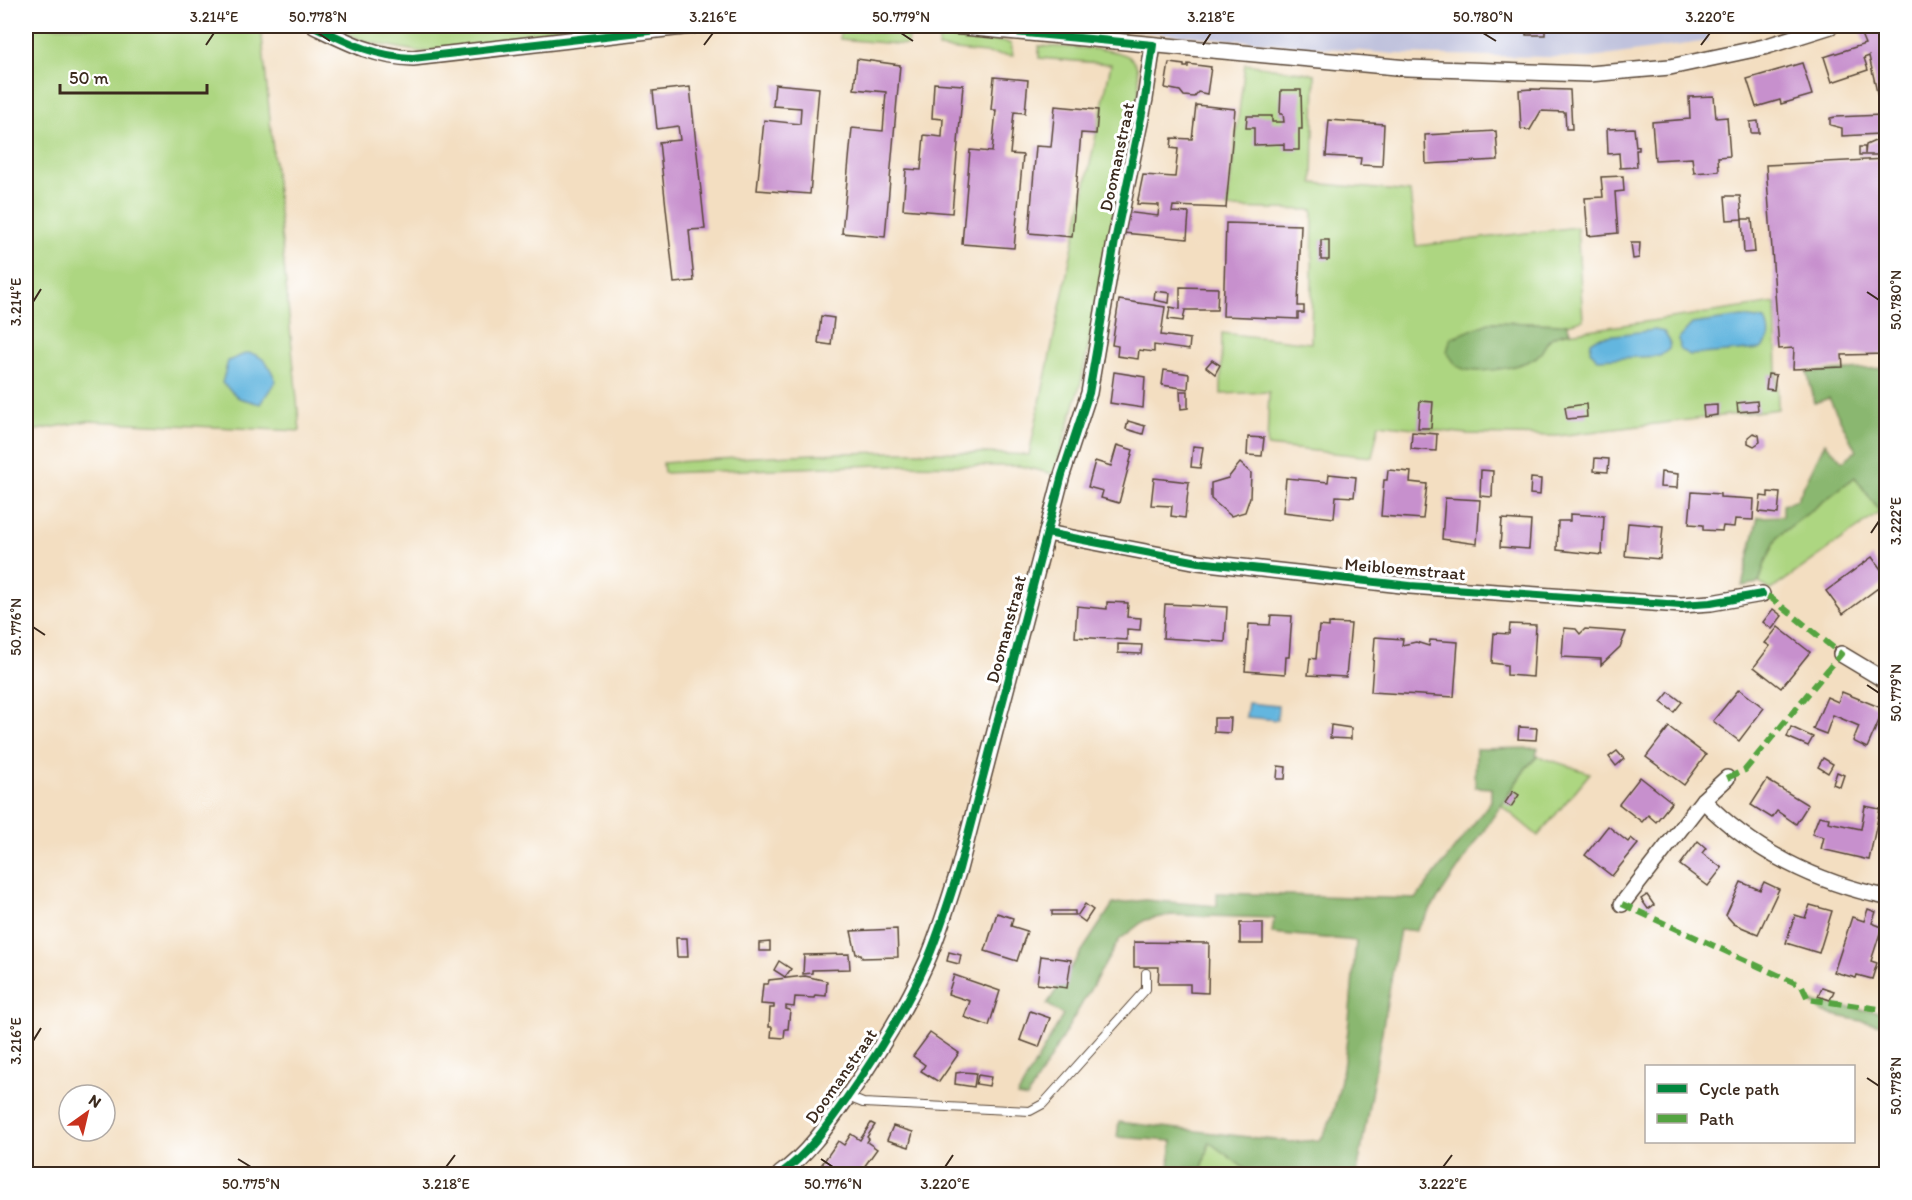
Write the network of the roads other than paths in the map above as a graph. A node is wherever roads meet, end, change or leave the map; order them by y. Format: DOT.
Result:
graph roads {
  1 [pos="314,26"];
  2 [pos="692,26"];
  3 [pos="952,26"];
  4 [pos="1832,26"];
  5 [pos="1066,31"];
  6 [pos="1154,45"];
  7 [pos="1047,533"];
  8 [pos="1762,594"];
  9 [pos="1841,654"];
  10 [pos="1887,681"];
  11 [pos="1727,777"];
  12 [pos="1703,800"];
  13 [pos="1887,897"];
  14 [pos="1622,904"];
  15 [pos="1146,973"];
  16 [pos="848,1096"];
  17 [pos="780,1174"];
  1 -- 2 [label="street"];
  3 -- 5 [label="street"];
  4 -- 6 [label="street"];
  5 -- 6 [label="street"];
  6 -- 7 [label="street, Doomanstraat"];
  7 -- 8 [label="street, Meibloemstraat"];
  7 -- 16 [label="street, Doomanstraat"];
  9 -- 10 [label="street"];
  11 -- 12 [label="street"];
  12 -- 13 [label="street"];
  12 -- 14 [label="street"];
  15 -- 16 [label="lane"];
  16 -- 17 [label="street, Doomanstraat"];
}
